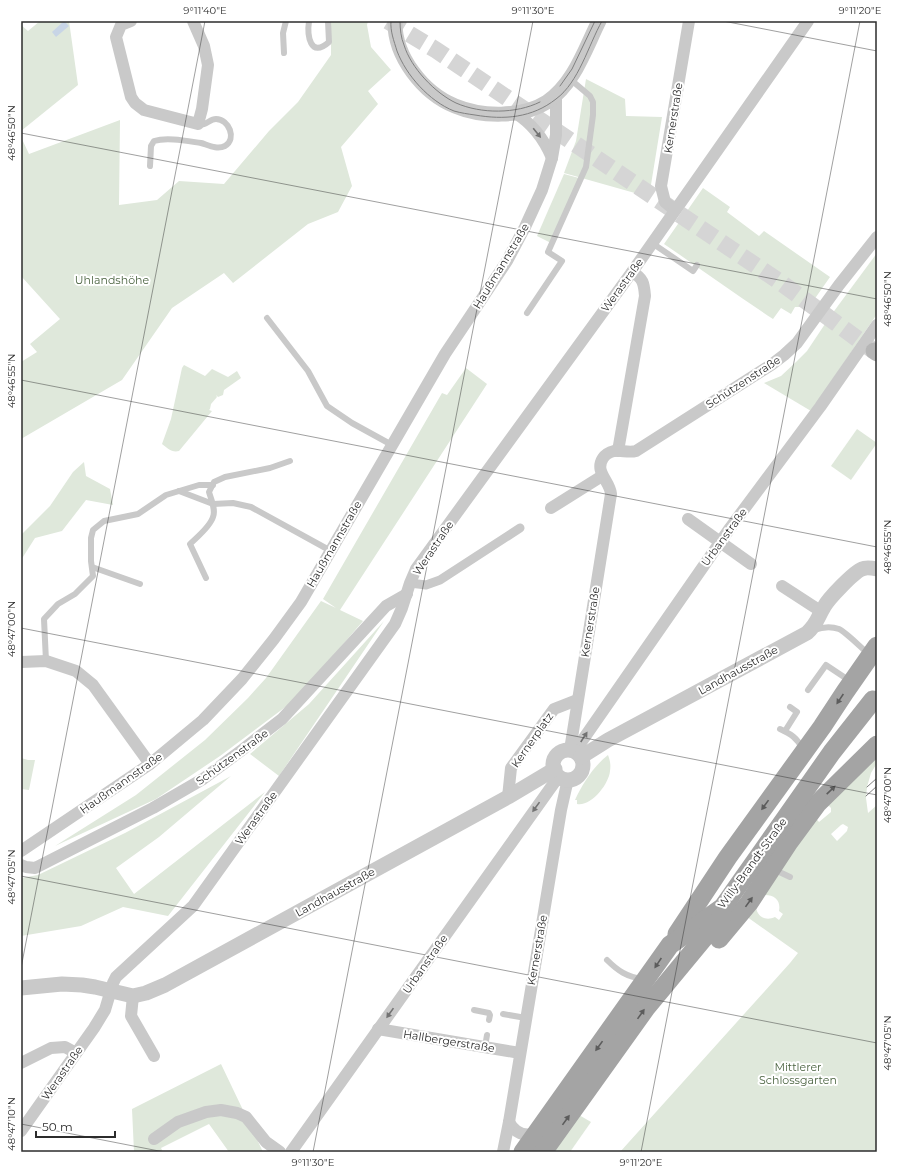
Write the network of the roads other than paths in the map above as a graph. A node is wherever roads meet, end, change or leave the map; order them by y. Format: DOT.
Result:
graph roads {
  1 [pos="131,21"];
  2 [pos="193,21"];
  3 [pos="286,21"];
  4 [pos="309,21"];
  5 [pos="328,21"];
  6 [pos="395,21"];
  7 [pos="599,21"];
  8 [pos="689,21"];
  9 [pos="808,21"];
  10 [pos="284,53"];
  11 [pos="570,79"];
  12 [pos="555,95"];
  13 [pos="515,113"];
  14 [pos="198,124"];
  15 [pos="552,158"];
  16 [pos="150,166"];
  17 [pos="674,210"];
  18 [pos="877,237"];
  19 [pos="652,243"];
  20 [pos="697,265"];
  21 [pos="632,272"];
  22 [pos="527,313"];
  23 [pos="267,318"];
  24 [pos="877,325"];
  25 [pos="392,445"];
  26 [pos="618,452"];
  27 [pos="290,461"];
  28 [pos="602,476"];
  29 [pos="213,485"];
  30 [pos="179,491"];
  31 [pos="213,504"];
  32 [pos="551,508"];
  33 [pos="688,519"];
  34 [pos="520,528"];
  35 [pos="720,542"];
  36 [pos="331,551"];
  37 [pos="751,564"];
  38 [pos="92,567"];
  39 [pos="877,569"];
  40 [pos="206,578"];
  41 [pos="140,584"];
  42 [pos="782,586"];
  43 [pos="409,588"];
  44 [pos="822,612"];
  45 [pos="807,633"];
  46 [pos="874,651"];
  47 [pos="46,661"];
  48 [pos="21,662"];
  49 [pos="851,682"];
  50 [pos="808,690"];
  51 [pos="577,700"];
  52 [pos="875,703"];
  53 [pos="790,707"];
  54 [pos="877,746"];
  55 [pos="804,752"];
  56 [pos="575,753"];
  57 [pos="150,764"];
  58 [pos="561,775"];
  59 [pos="508,797"];
  60 [pos="21,851"];
  61 [pos="21,865"];
  62 [pos="763,868"];
  63 [pos="790,877"];
  64 [pos="670,946"];
  65 [pos="608,960"];
  66 [pos="654,984"];
  67 [pos="21,988"];
  68 [pos="111,991"];
  69 [pos="133,996"];
  70 [pos="474,1010"];
  71 [pos="503,1014"];
  72 [pos="526,1018"];
  73 [pos="489,1020"];
  74 [pos="378,1030"];
  75 [pos="76,1053"];
  76 [pos="520,1053"];
  77 [pos="154,1056"];
  78 [pos="21,1063"];
  79 [pos="509,1122"];
  80 [pos="21,1131"];
  81 [pos="536,1133"];
  82 [pos="154,1139"];
  83 [pos="280,1152"];
  84 [pos="291,1152"];
  85 [pos="503,1152"];
  86 [pos="523,1152"];
  87 [pos="543,1152"];
  1 -- 14 [label="street"];
  2 -- 14 [label="street"];
  3 -- 10 [label="lane"];
  4 -- 5 [label="lane"];
  6 -- 13 [label="street"];
  7 -- 11 [label="street"];
  8 -- 17 [label="street, Kernerstraße"];
  9 -- 17 [label="street, Werastraße"];
  11 -- 12 [label="street"];
  11 -- 22 [label="lane"];
  12 -- 13 [label="street"];
  12 -- 15 [label="street, Haußmannstraße"];
  13 -- 15 [label="street, one-way"];
  14 -- 16 [label="lane"];
  15 -- 25 [label="street, Haußmannstraße"];
  17 -- 19 [label="street, Werastraße"];
  18 -- 26 [label="street, Schützenstraße"];
  19 -- 20 [label="lane"];
  19 -- 21 [label="street, Werastraße"];
  21 -- 26 [label="street"];
  21 -- 43 [label="street, Werastraße"];
  23 -- 25 [label="lane"];
  24 -- 35 [label="street, Urbanstraße"];
  25 -- 36 [label="street, Haußmannstraße"];
  26 -- 28 [label="street"];
  27 -- 29 [label="lane"];
  28 -- 32 [label="street"];
  28 -- 51 [label="street, Kernerstraße"];
  29 -- 30 [label="lane"];
  29 -- 31 [label="lane"];
  30 -- 31 [label="lane"];
  30 -- 38 [label="lane"];
  31 -- 36 [label="lane"];
  31 -- 40 [label="lane"];
  33 -- 35 [label="street"];
  34 -- 43 [label="street"];
  35 -- 37 [label="street"];
  56 -- 35 [label="street, Urbanstraße, one-way"];
  36 -- 57 [label="street, Haußmannstraße"];
  38 -- 41 [label="lane"];
  38 -- 47 [label="lane"];
  39 -- 44 [label="street, Landhausstraße"];
  42 -- 44 [label="street"];
  43 -- 61 [label="street, Schützenstraße"];
  43 -- 68 [label="street, Werastraße"];
  44 -- 45 [label="street, Landhausstraße"];
  45 -- 46 [label="lane"];
  45 -- 56 [label="street, Landhausstraße"];
  46 -- 49 [label="main road"];
  47 -- 48 [label="street"];
  47 -- 57 [label="street"];
  49 -- 50 [label="lane"];
  49 -- 55 [label="main road, one-way"];
  51 -- 56 [label="street, Kernerstraße"];
  51 -- 59 [label="street, Kernerplatz"];
  52 -- 62 [label="main road, Willy-Brandt-Straße"];
  52 -- 64 [label="main road, Willy-Brandt-Straße"];
  53 -- 55 [label="lane"];
  62 -- 54 [label="main road, one-way"];
  55 -- 64 [label="main road, one-way"];
  56 -- 58 [label="street"];
  56 -- 58 [label="street"];
  57 -- 60 [label="street, Haußmannstraße"];
  58 -- 59 [label="street, Landhausstraße"];
  58 -- 72 [label="street, Kernerstraße"];
  58 -- 74 [label="street, Urbanstraße, one-way"];
  59 -- 69 [label="street, Landhausstraße"];
  62 -- 63 [label="lane"];
  66 -- 62 [label="main road, Willy-Brandt-Straße, one-way"];
  64 -- 66 [label="main road, Willy-Brandt-Straße, one-way"];
  65 -- 66 [label="lane"];
  66 -- 81 [label="main road, Willy-Brandt-Straße, one-way"];
  87 -- 66 [label="main road, Willy-Brandt-Straße, one-way"];
  67 -- 68 [label="street, Landhausstraße"];
  68 -- 69 [label="street, Landhausstraße"];
  68 -- 75 [label="street, Werastraße"];
  69 -- 77 [label="street"];
  70 -- 73 [label="lane"];
  71 -- 72 [label="lane"];
  72 -- 76 [label="street, Kernerstraße"];
  74 -- 76 [label="street, Hallbergerstraße"];
  74 -- 84 [label="street, Urbanstraße"];
  75 -- 78 [label="street"];
  75 -- 80 [label="street, Werastraße"];
  76 -- 79 [label="street, Kernerstraße"];
  79 -- 81 [label="street"];
  79 -- 85 [label="street, Kernerstraße"];
  81 -- 86 [label="main road, Willy-Brandt-Straße"];
  82 -- 83 [label="street"];
}
